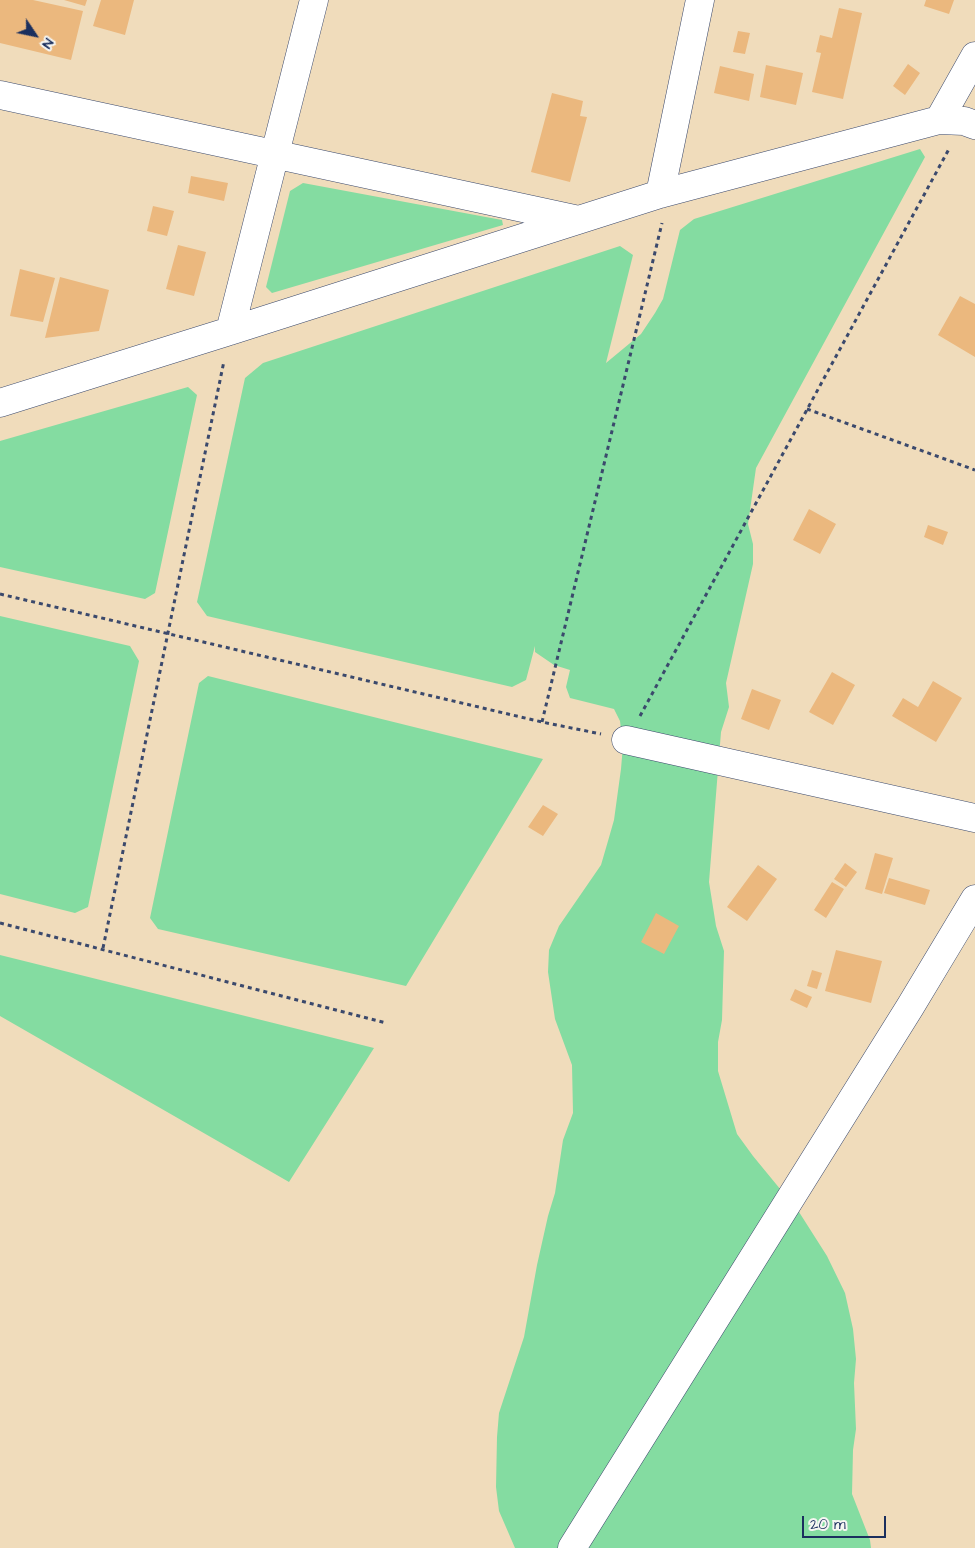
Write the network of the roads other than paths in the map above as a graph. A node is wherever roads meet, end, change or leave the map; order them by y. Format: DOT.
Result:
graph roads {
  1 [pos="314,0"];
  2 [pos="700,0"];
  3 [pos="975,56"];
  4 [pos="0,95"];
  5 [pos="959,122"];
  6 [pos="275,154"];
  7 [pos="665,192"];
  8 [pos="576,220"];
  9 [pos="230,331"];
  10 [pos="0,403"];
  11 [pos="626,740"];
  12 [pos="975,818"];
  13 [pos="975,899"];
  14 [pos="572,1548"];
  1 -- 6 [label="street"];
  2 -- 7 [label="street"];
  3 -- 5 [label="street"];
  4 -- 6 [label="street"];
  5 -- 7 [label="street"];
  6 -- 8 [label="street"];
  6 -- 9 [label="street"];
  7 -- 8 [label="street"];
  8 -- 9 [label="street"];
  9 -- 10 [label="street"];
  11 -- 12 [label="street"];
  13 -- 14 [label="street"];
}
